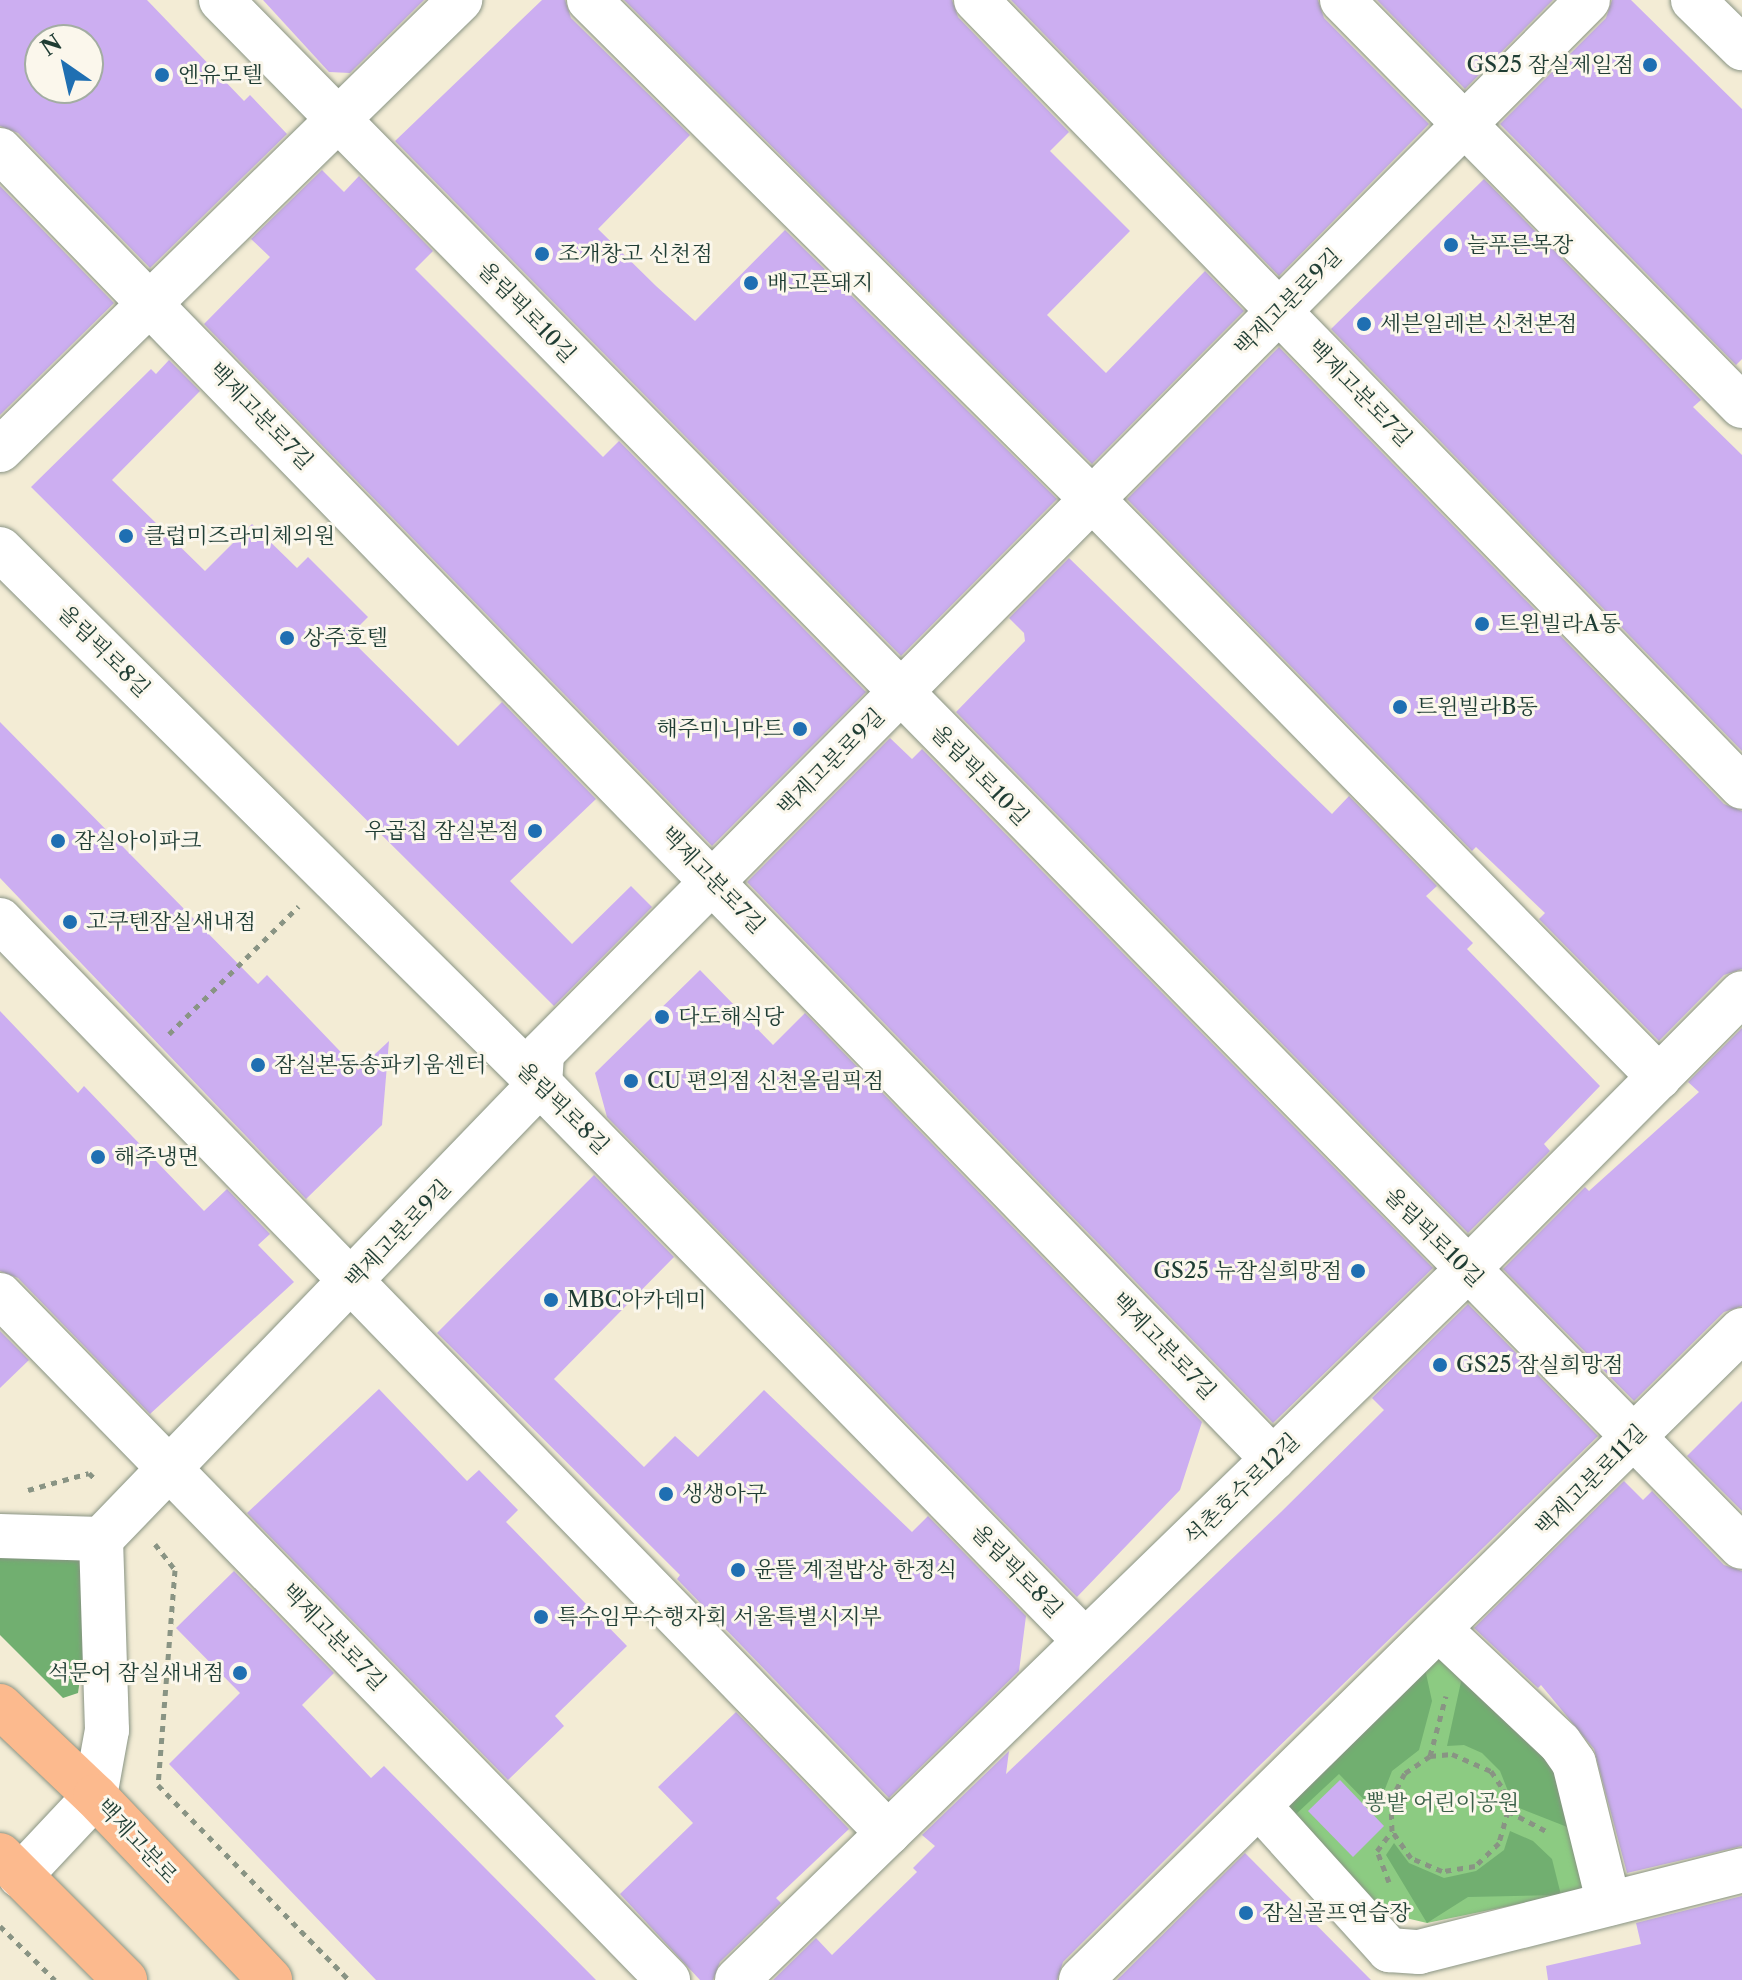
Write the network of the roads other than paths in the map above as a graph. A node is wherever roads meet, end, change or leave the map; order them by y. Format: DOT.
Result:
graph roads {
  1 [pos="221,0"];
  2 [pos="460,0"];
  3 [pos="589,0"];
  4 [pos="976,0"];
  5 [pos="1342,0"];
  6 [pos="1588,0"];
  7 [pos="1693,0"];
  8 [pos="1742,48"];
  9 [pos="338,119"];
  10 [pos="1463,126"];
  11 [pos="0,150"];
  12 [pos="151,304"];
  13 [pos="1280,311"];
  14 [pos="1742,406"];
  15 [pos="0,450"];
  16 [pos="1092,499"];
  17 [pos="0,549"];
  18 [pos="900,693"];
  19 [pos="1742,787"];
  20 [pos="713,880"];
  21 [pos="0,920"];
  22 [pos="1742,993"];
  23 [pos="1659,1077"];
  24 [pos="540,1084"];
  25 [pos="1467,1270"];
  26 [pos="354,1281"];
  27 [pos="0,1295"];
  28 [pos="1742,1330"];
  29 [pos="1635,1437"];
  30 [pos="1273,1459"];
  31 [pos="170,1468"];
  32 [pos="114,1525"];
  33 [pos="0,1536"];
  34 [pos="1742,1547"];
  35 [pos="1441,1631"];
  36 [pos="1085,1641"];
  37 [pos="0,1706"];
  38 [pos="95,1796"];
  39 [pos="1260,1807"];
  40 [pos="888,1833"];
  41 [pos="10,1865"];
  42 [pos="1742,1870"];
  43 [pos="1609,1904"];
  44 [pos="125,1980"];
  45 [pos="270,1980"];
  46 [pos="668,1980"];
  47 [pos="737,1980"];
  48 [pos="1081,1980"];
  1 -- 9 [label="street, 올림픽로10길"];
  2 -- 9 [label="street"];
  3 -- 16 [label="street"];
  4 -- 13 [label="street, 백제고분로7길"];
  5 -- 10 [label="street"];
  6 -- 10 [label="street, 백제고분로9길"];
  7 -- 8 [label="street"];
  9 -- 12 [label="street"];
  9 -- 18 [label="street, 올림픽로10길"];
  10 -- 13 [label="street, 백제고분로9길"];
  10 -- 14 [label="street"];
  11 -- 12 [label="street, 백제고분로7길"];
  12 -- 15 [label="street"];
  12 -- 20 [label="street, 백제고분로7길"];
  13 -- 16 [label="street, 백제고분로9길"];
  13 -- 19 [label="street, 백제고분로7길"];
  16 -- 18 [label="street, 백제고분로9길"];
  16 -- 23 [label="street"];
  17 -- 24 [label="street, 올림픽로8길"];
  18 -- 20 [label="street, 백제고분로9길"];
  18 -- 25 [label="street, 올림픽로10길"];
  20 -- 24 [label="street, 백제고분로9길"];
  20 -- 30 [label="street, 백제고분로7길"];
  21 -- 26 [label="street"];
  22 -- 23 [label="street, 석촌호수로12길"];
  23 -- 25 [label="street, 석촌호수로12길"];
  24 -- 26 [label="street, 백제고분로9길"];
  24 -- 36 [label="street, 올림픽로8길"];
  25 -- 29 [label="street, 올림픽로10길"];
  25 -- 30 [label="street, 석촌호수로12길"];
  26 -- 31 [label="street, 백제고분로9길"];
  26 -- 40 [label="street"];
  27 -- 31 [label="street, 백제고분로7길"];
  28 -- 29 [label="street, 백제고분로11길"];
  29 -- 34 [label="street, 올림픽로10길"];
  29 -- 35 [label="street, 백제고분로11길"];
  30 -- 36 [label="street, 석촌호수로12길"];
  31 -- 32 [label="street, 백제고분로9길"];
  31 -- 46 [label="street, 백제고분로7길"];
  32 -- 33 [label="street"];
  32 -- 38 [label="street"];
  35 -- 39 [label="street, 백제고분로11길"];
  35 -- 43 [label="street"];
  36 -- 40 [label="street, 석촌호수로12길"];
  37 -- 38 [label="main road, 백제고분로"];
  38 -- 41 [label="street"];
  38 -- 45 [label="main road, 백제고분로"];
  39 -- 43 [label="street"];
  39 -- 48 [label="street, 백제고분로11길"];
  40 -- 47 [label="street, 석촌호수로12길"];
  41 -- 44 [label="main road"];
  42 -- 43 [label="street"];
}
